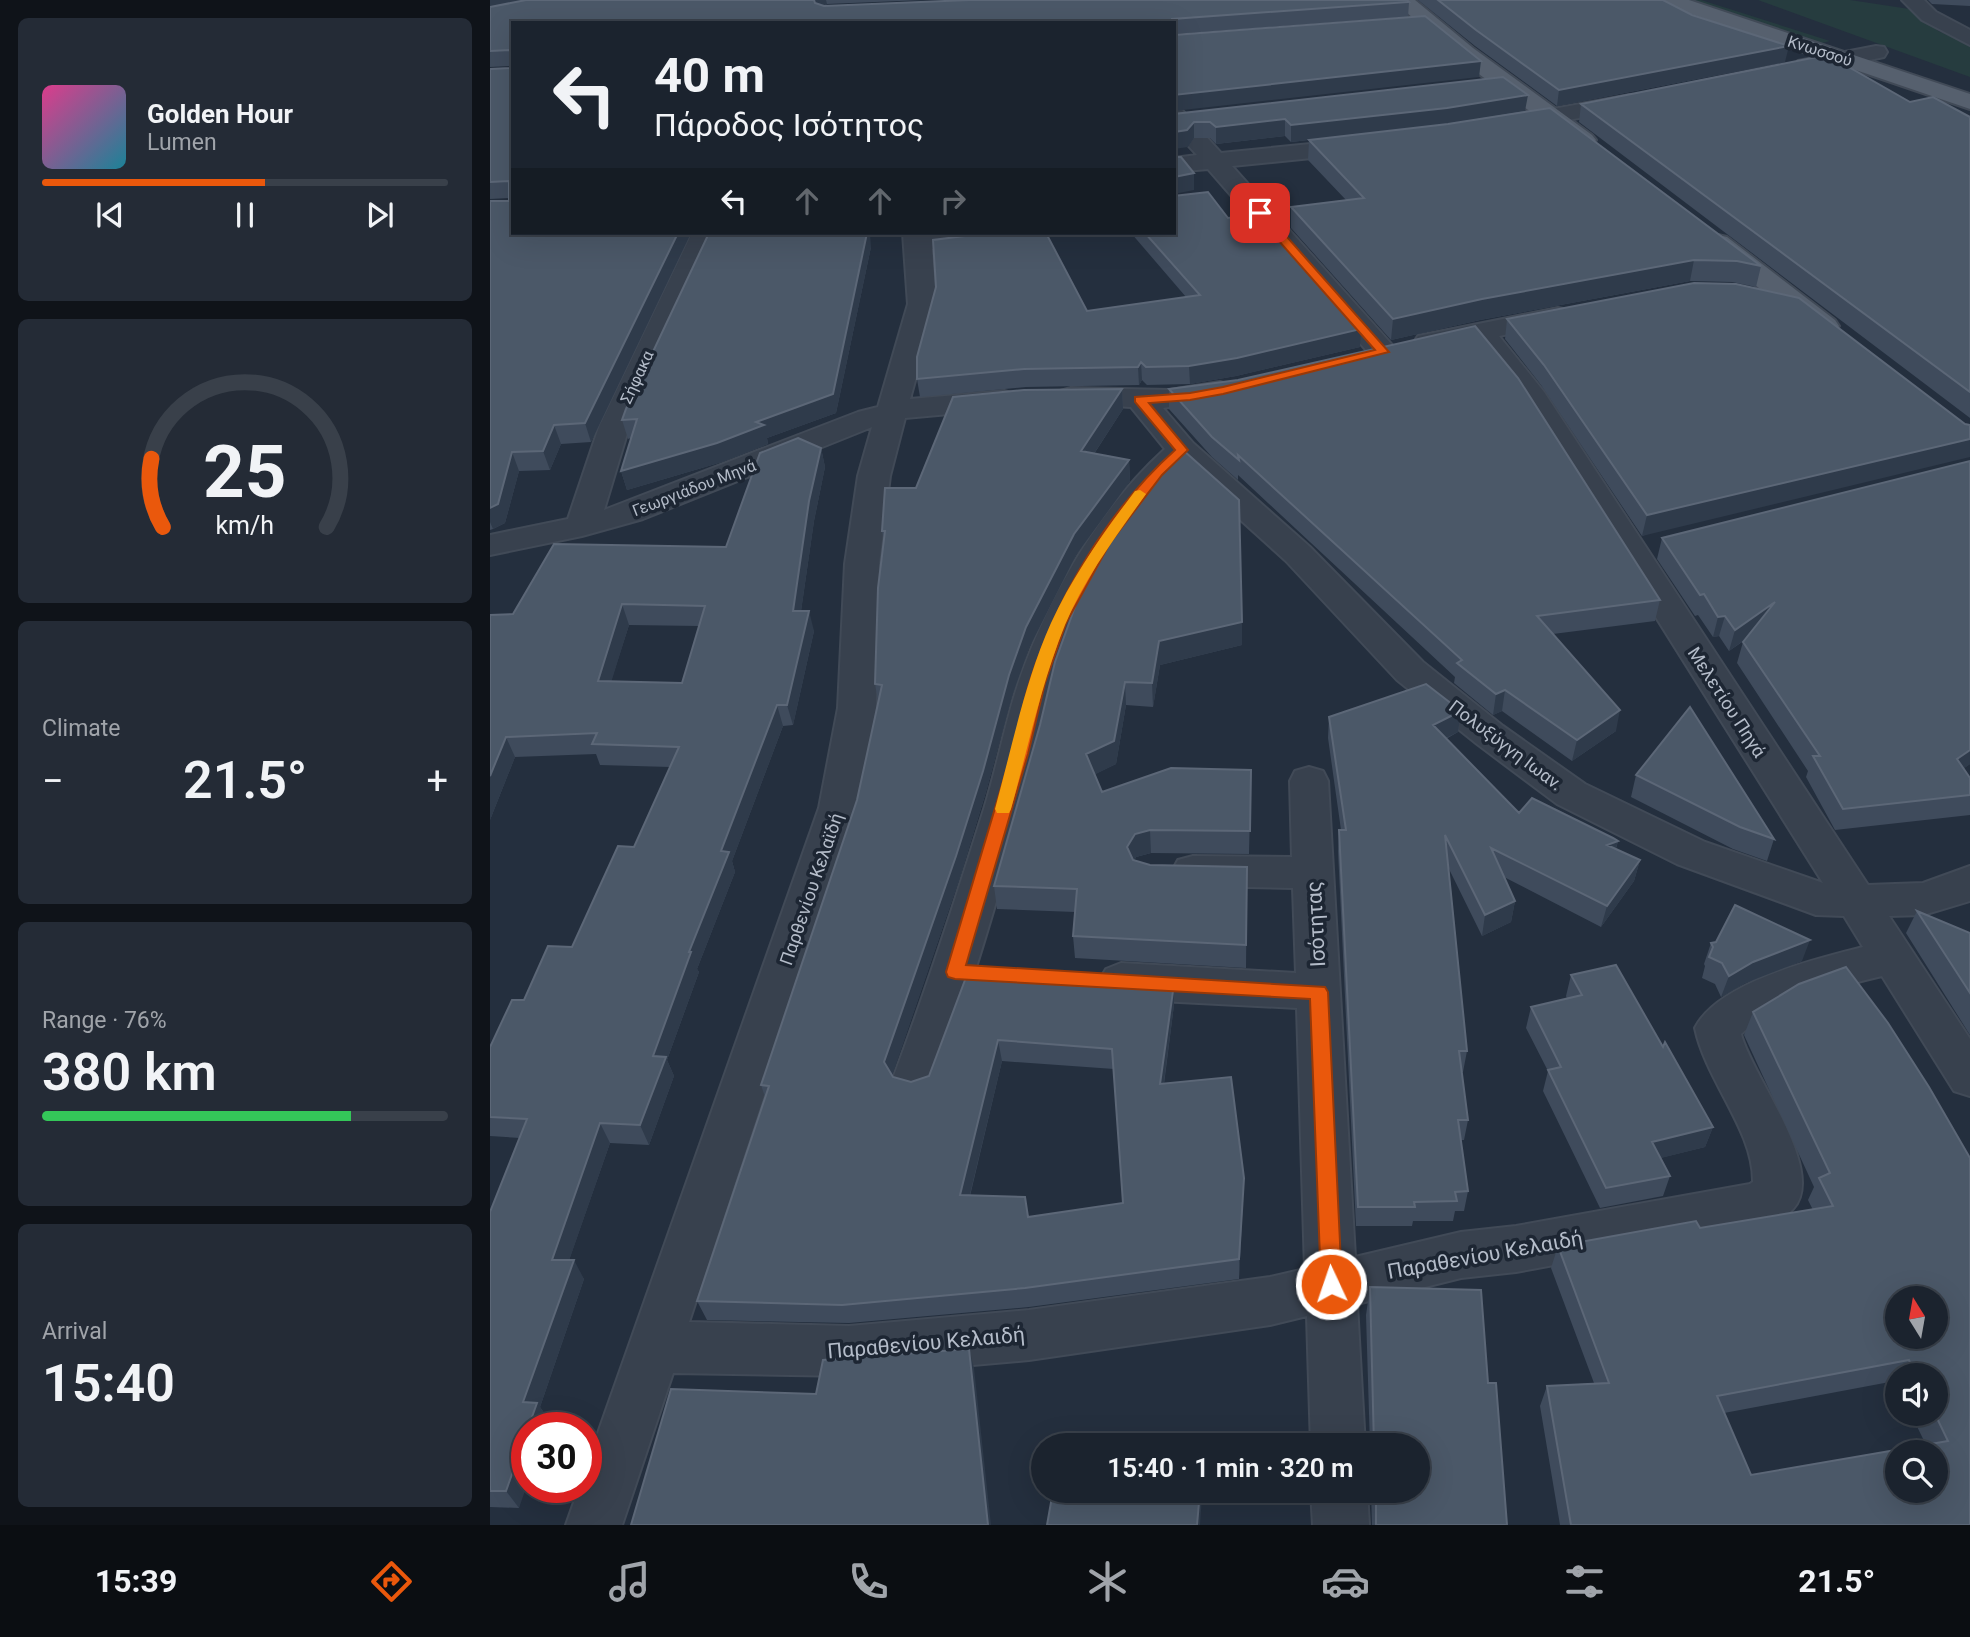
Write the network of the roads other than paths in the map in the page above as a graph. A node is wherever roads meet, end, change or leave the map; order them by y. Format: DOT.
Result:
graph roads {
  1 [pos="1404,0"];
  2 [pos="1669,0"];
  3 [pos="1723,0"];
  4 [pos="1733,0"];
  5 [pos="1912,0"];
  6 [pos="1760,12"];
  7 [pos="1431,24"];
  8 [pos="1404,26"];
  9 [pos="1970,39"];
  10 [pos="1876,52"];
  11 [pos="1844,59"];
  12 [pos="1783,71"];
  13 [pos="1507,85"];
  14 [pos="1970,85"];
  15 [pos="1481,88"];
  16 [pos="1657,96"];
  17 [pos="1970,102"];
  18 [pos="1552,116"];
  19 [pos="1183,119"];
  20 [pos="1494,127"];
  21 [pos="1380,144"];
  22 [pos="1604,154"];
  23 [pos="1215,161"];
  24 [pos="1176,165"];
  25 [pos="1242,193"];
  26 [pos="1215,197"];
  27 [pos="1696,226"];
  28 [pos="704,235"];
  29 [pos="958,235"];
  30 [pos="917,238"];
  31 [pos="1742,295"];
  32 [pos="1802,309"];
  33 [pos="1586,311"];
  34 [pos="1480,331"];
  35 [pos="1844,340"];
  36 [pos="1383,352"];
  37 [pos="1348,361"];
  38 [pos="1249,385"];
  39 [pos="1140,399"];
  40 [pos="890,412"];
  41 [pos="1182,450"];
  42 [pos="582,526"];
  43 [pos="490,545"];
  44 [pos="1309,781"];
  45 [pos="1152,871"];
  46 [pos="1314,873"];
  47 [pos="1970,882"];
  48 [pos="1856,901"];
  49 [pos="1894,956"];
  50 [pos="1076,979"];
  51 [pos="1319,992"];
  52 [pos="1970,1077"];
  53 [pos="915,1081"];
  54 [pos="1331,1284"];
  55 [pos="653,1347"];
  56 [pos="1337,1433"];
  57 [pos="1340,1503"];
  58 [pos="594,1525"];
  59 [pos="1341,1525"];
  1 -- 7 [label="main road"];
  2 -- 11 [label="main road, Κνωσσού"];
  3 -- 6 [label="main road"];
  4 -- 6 [label="main road"];
  5 -- 9 [label="street"];
  6 -- 10 [label="main road, Κνωσσού"];
  7 -- 8 [label="street"];
  7 -- 13 [label="main road"];
  10 -- 11 [label="street"];
  10 -- 14 [label="main road, Κνωσσού"];
  11 -- 12 [label="street"];
  11 -- 17 [label="main road, Κνωσσού"];
  13 -- 15 [label="street"];
  13 -- 18 [label="main road"];
  16 -- 18 [label="street"];
  18 -- 20 [label="street"];
  18 -- 22 [label="main road"];
  19 -- 23 [label="street"];
  21 -- 23 [label="street"];
  23 -- 24 [label="street"];
  23 -- 25 [label="street"];
  25 -- 26 [label="street"];
  25 -- 36 [label="street"];
  27 -- 32 [label="main road"];
  28 -- 42 [label="street, Σήφακα"];
  29 -- 30 [label="street"];
  30 -- 40 [label="street, Παρθενίου Κελαϊδή"];
  31 -- 32 [label="street"];
  32 -- 35 [label="main road"];
  33 -- 34 [label="street"];
  34 -- 36 [label="street"];
  34 -- 48 [label="street, Μελετίου Πηγά"];
  36 -- 37 [label="street"];
  38 -- 39 [label="street, Γεωργιάδου Μηνά"];
  39 -- 40 [label="street, Γεωργιάδου Μηνά"];
  39 -- 41 [label="street, Πολυξύγγη Ιωαν."];
  40 -- 42 [label="street, Γεωργιάδου Μηνά"];
  40 -- 55 [label="street, Παρθενίου Κελαϊδή"];
  41 -- 48 [label="street, Πολυξύγγη Ιωαν."];
  41 -- 53 [label="street"];
  42 -- 43 [label="street, Γεωργιάδου Μηνά"];
  44 -- 46 [label="street, Ισότητας"];
  45 -- 46 [label="street"];
  46 -- 51 [label="street, Ισότητας"];
  47 -- 48 [label="street, Πολυξύγγη Ιωαν."];
  48 -- 49 [label="street, Μελετίου Πηγά"];
  49 -- 52 [label="street, Μελετίου Πηγά"];
  49 -- 54 [label="street, Παραθενίου Κελαιδή"];
  50 -- 51 [label="street"];
  51 -- 54 [label="street, Ισότητας"];
  54 -- 55 [label="street, Παραθενίου Κελαιδή"];
  54 -- 56 [label="street, Ισότητας"];
  55 -- 58 [label="street, Παρθενίου Κελαϊδή"];
  57 -- 59 [label="street"];
}
